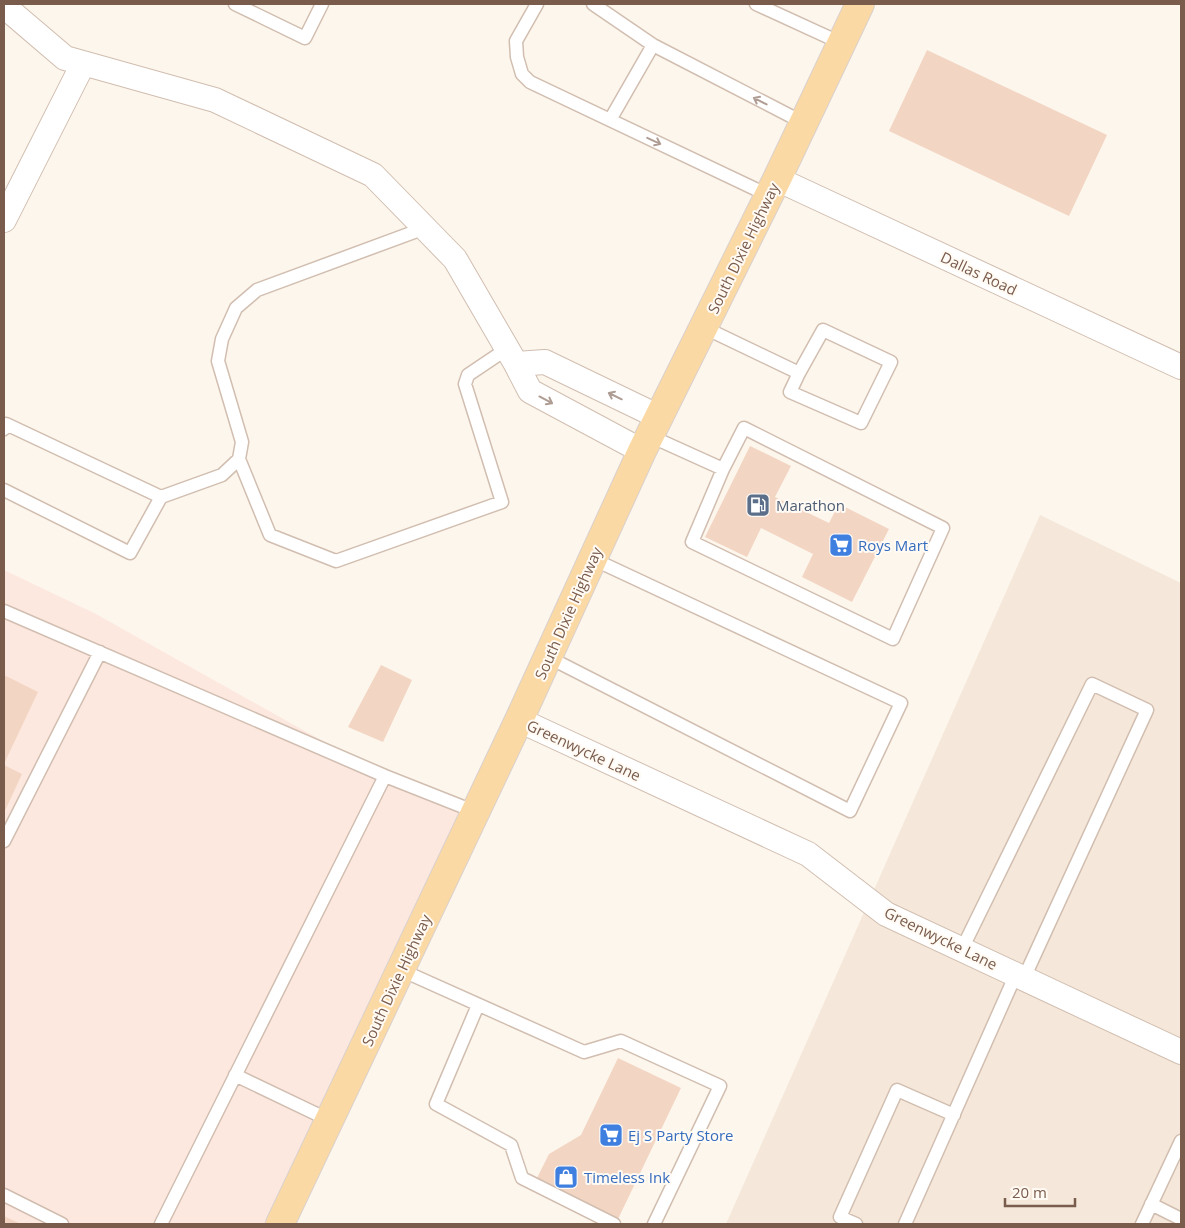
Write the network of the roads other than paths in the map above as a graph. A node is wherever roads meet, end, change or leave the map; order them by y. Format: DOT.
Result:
graph roads {
  1 [pos="235,4"];
  2 [pos="322,4"];
  3 [pos="537,4"];
  4 [pos="593,4"];
  5 [pos="756,4"];
  6 [pos="860,4"];
  7 [pos="4,6"];
  8 [pos="841,43"];
  9 [pos="653,45"];
  10 [pos="83,64"];
  11 [pos="610,120"];
  12 [pos="804,123"];
  13 [pos="772,187"];
  14 [pos="4,220"];
  15 [pos="425,228"];
  16 [pos="703,327"];
  17 [pos="512,356"];
  18 [pos="1181,367"];
  19 [pos="799,372"];
  20 [pos="4,429"];
  21 [pos="650,435"];
  22 [pos="239,459"];
  23 [pos="723,469"];
  24 [pos="4,490"];
  25 [pos="161,497"];
  26 [pos="593,559"];
  27 [pos="4,611"];
  28 [pos="100,652"];
  29 [pos="548,657"];
  30 [pos="520,720"];
  31 [pos="385,776"];
  32 [pos="476,812"];
  33 [pos="4,841"];
  34 [pos="962,949"];
  35 [pos="401,970"];
  36 [pos="1020,976"];
  37 [pos="478,1006"];
  38 [pos="1181,1052"];
  39 [pos="236,1075"];
  40 [pos="954,1115"];
  41 [pos="330,1120"];
  42 [pos="1181,1141"];
  43 [pos="4,1195"];
  44 [pos="1151,1204"];
  45 [pos="1181,1218"];
  46 [pos="62,1224"];
  47 [pos="161,1224"];
  48 [pos="280,1224"];
  49 [pos="614,1224"];
  50 [pos="654,1224"];
  51 [pos="856,1224"];
  52 [pos="905,1224"];
  53 [pos="1142,1224"];
  1 -- 2 [label="lane"];
  3 -- 11 [label="lane"];
  4 -- 9 [label="lane"];
  5 -- 8 [label="lane"];
  6 -- 8 [label="main road, South Dixie Highway"];
  7 -- 10 [label="street"];
  8 -- 12 [label="main road, South Dixie Highway"];
  9 -- 11 [label="lane"];
  12 -- 9 [label="lane, one-way"];
  10 -- 14 [label="street"];
  10 -- 15 [label="street"];
  11 -- 13 [label="lane, one-way"];
  12 -- 13 [label="main road, South Dixie Highway"];
  13 -- 16 [label="main road, South Dixie Highway"];
  13 -- 18 [label="street, Dallas Road"];
  15 -- 17 [label="street"];
  15 -- 22 [label="lane"];
  16 -- 19 [label="lane"];
  16 -- 21 [label="main road, South Dixie Highway"];
  21 -- 17 [label="street, one-way"];
  17 -- 21 [label="street, one-way"];
  17 -- 22 [label="lane"];
  19 -- 19 [label="lane"];
  20 -- 25 [label="lane"];
  21 -- 23 [label="lane"];
  21 -- 26 [label="main road, South Dixie Highway"];
  22 -- 25 [label="lane"];
  23 -- 23 [label="lane"];
  24 -- 25 [label="lane"];
  26 -- 29 [label="main road, South Dixie Highway"];
  26 -- 29 [label="lane"];
  27 -- 28 [label="lane"];
  28 -- 31 [label="lane"];
  28 -- 33 [label="lane"];
  29 -- 30 [label="main road, South Dixie Highway"];
  30 -- 32 [label="main road, South Dixie Highway"];
  30 -- 34 [label="street, Greenwycke Lane"];
  31 -- 32 [label="lane"];
  31 -- 39 [label="lane"];
  32 -- 35 [label="main road, South Dixie Highway"];
  34 -- 36 [label="street, Greenwycke Lane"];
  34 -- 36 [label="lane"];
  35 -- 37 [label="lane"];
  35 -- 41 [label="main road, South Dixie Highway"];
  36 -- 38 [label="street, Greenwycke Lane"];
  36 -- 40 [label="lane"];
  37 -- 49 [label="lane"];
  37 -- 50 [label="lane"];
  39 -- 41 [label="lane"];
  39 -- 47 [label="lane"];
  40 -- 51 [label="lane"];
  40 -- 52 [label="lane"];
  41 -- 48 [label="main road, South Dixie Highway"];
  42 -- 44 [label="lane"];
  43 -- 46 [label="lane"];
  44 -- 45 [label="lane"];
  44 -- 53 [label="lane"];
}
